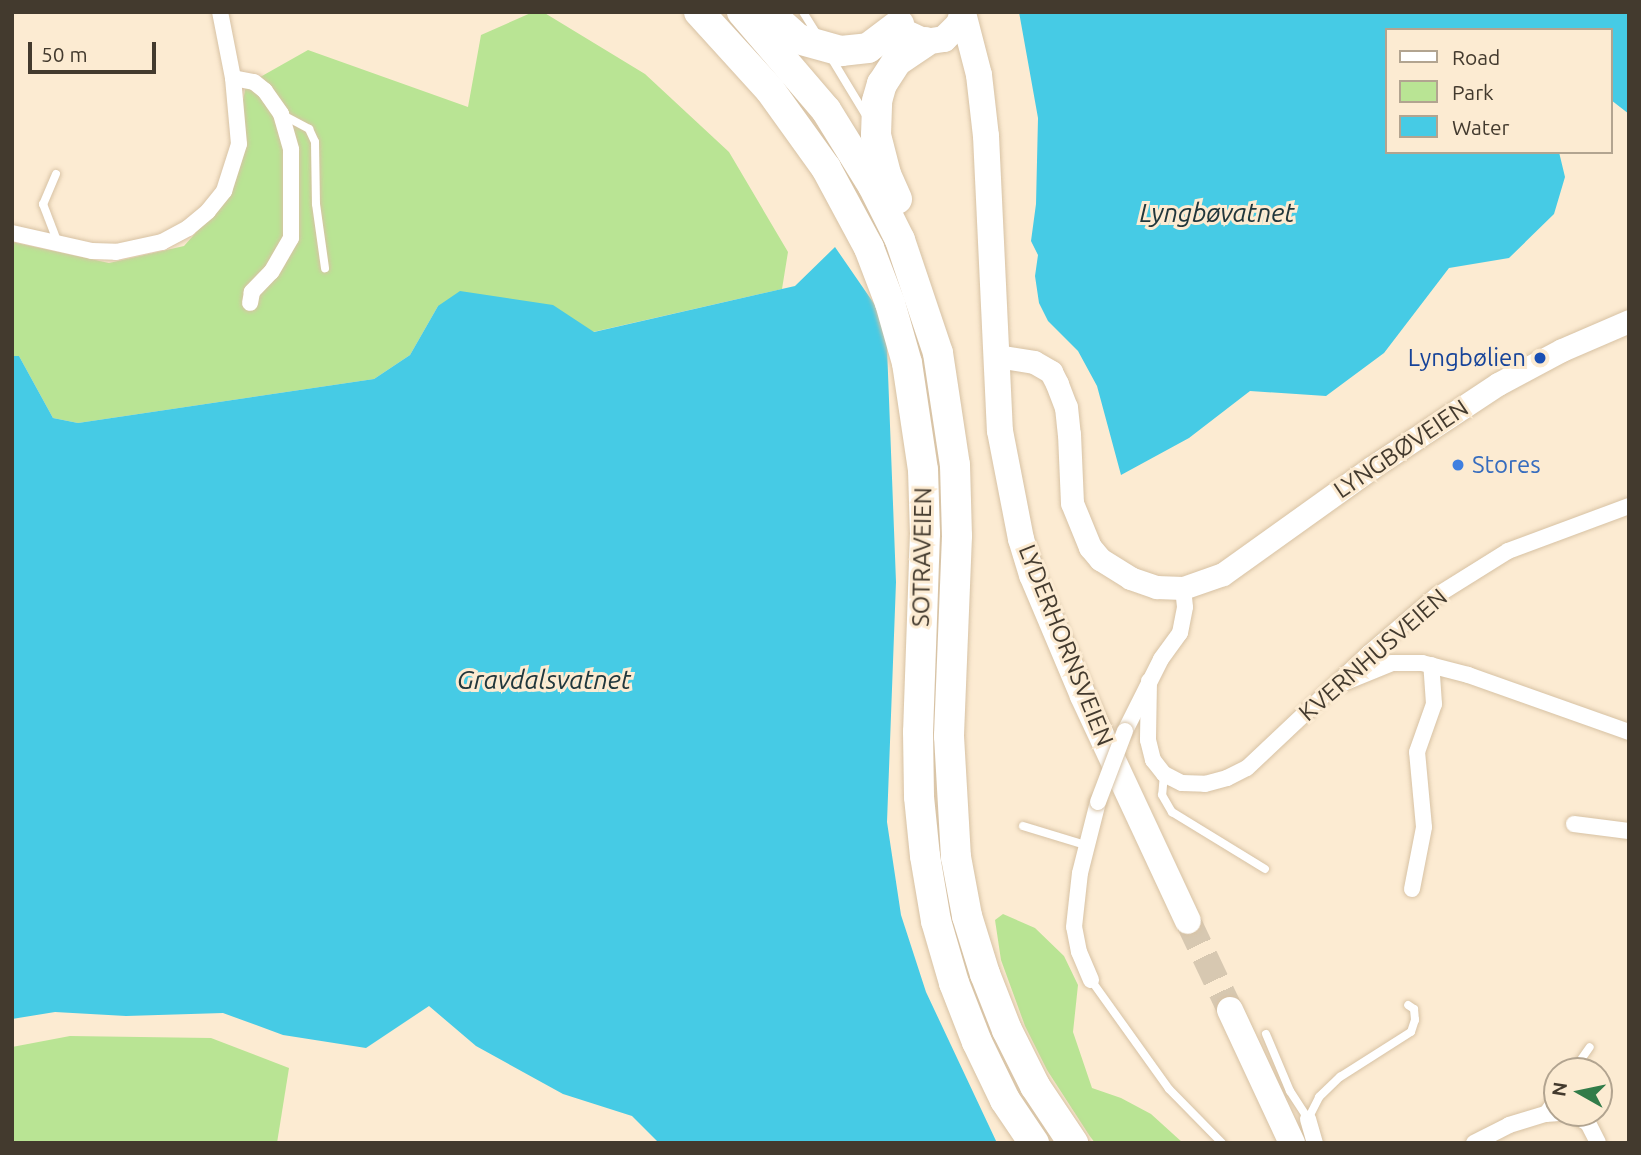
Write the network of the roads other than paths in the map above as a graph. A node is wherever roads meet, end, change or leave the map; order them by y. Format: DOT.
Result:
graph roads {
  1 [pos="220,12"];
  2 [pos="682,12"];
  3 [pos="699,12"];
  4 [pos="741,12"];
  5 [pos="768,12"];
  6 [pos="803,12"];
  7 [pos="963,13"];
  8 [pos="897,18"];
  9 [pos="930,42"];
  10 [pos="826,48"];
  11 [pos="233,78"];
  12 [pos="770,90"];
  13 [pos="980,104"];
  14 [pos="281,114"];
  15 [pos="876,135"];
  16 [pos="56,174"];
  17 [pos="12,233"];
  18 [pos="58,244"];
  19 [pos="325,268"];
  20 [pos="250,303"];
  21 [pos="1629,321"];
  22 [pos="938,353"];
  23 [pos="997,356"];
  24 [pos="1629,506"];
  25 [pos="1182,588"];
  26 [pos="1431,666"];
  27 [pos="1149,681"];
  28 [pos="1338,685"];
  29 [pos="1629,732"];
  30 [pos="1164,774"];
  31 [pos="1574,824"];
  32 [pos="1023,826"];
  33 [pos="1629,831"];
  34 [pos="1085,845"];
  35 [pos="1265,869"];
  36 [pos="1412,889"];
  37 [pos="1188,921"];
  38 [pos="1091,980"];
  39 [pos="1408,1005"];
  40 [pos="1230,1010"];
  41 [pos="1266,1034"];
  42 [pos="1590,1048"];
  43 [pos="1583,1057"];
  44 [pos="1543,1111"];
  45 [pos="1540,1115"];
  46 [pos="1543,1115"];
  47 [pos="1308,1119"];
  48 [pos="1590,1127"];
  49 [pos="1034,1143"];
  50 [pos="1073,1143"];
  51 [pos="1222,1143"];
  52 [pos="1292,1143"];
  53 [pos="1315,1143"];
  54 [pos="1474,1143"];
  55 [pos="1598,1143"];
  1 -- 11 [label="street"];
  2 -- 12 [label="highway"];
  3 -- 12 [label="highway, SOTRAVEIEN"];
  4 -- 22 [label="highway, SOTRAVEIEN"];
  5 -- 10 [label="highway"];
  6 -- 10 [label="lane"];
  7 -- 9 [label="main road"];
  7 -- 13 [label="main road, LYDERHORNSVEIEN"];
  8 -- 9 [label="main road, LYDERHORNSVEIEN"];
  8 -- 10 [label="highway"];
  9 -- 13 [label="main road, LYDERHORNSVEIEN"];
  9 -- 15 [label="highway"];
  10 -- 15 [label="lane"];
  11 -- 14 [label="street"];
  11 -- 18 [label="street"];
  12 -- 49 [label="highway, SOTRAVEIEN"];
  13 -- 23 [label="main road, LYDERHORNSVEIEN"];
  14 -- 19 [label="lane"];
  14 -- 20 [label="street"];
  15 -- 22 [label="highway"];
  16 -- 18 [label="lane"];
  17 -- 18 [label="street"];
  21 -- 25 [label="street, LYNGBØVEIEN"];
  22 -- 50 [label="highway, SOTRAVEIEN"];
  23 -- 25 [label="street, LYNGBØVEIEN"];
  23 -- 37 [label="main road, LYDERHORNSVEIEN"];
  24 -- 28 [label="street, KVERNHUSVEIEN"];
  25 -- 27 [label="street"];
  26 -- 28 [label="street"];
  26 -- 29 [label="street"];
  26 -- 36 [label="street"];
  27 -- 30 [label="street"];
  27 -- 34 [label="street, bridge"];
  28 -- 30 [label="street, KVERNHUSVEIEN"];
  30 -- 35 [label="lane"];
  31 -- 33 [label="street"];
  32 -- 34 [label="lane"];
  34 -- 38 [label="street"];
  38 -- 51 [label="lane"];
  39 -- 47 [label="lane"];
  40 -- 52 [label="main road"];
  41 -- 47 [label="lane"];
  42 -- 43 [label="lane"];
  44 -- 45 [label="lane"];
  45 -- 46 [label="street"];
  45 -- 54 [label="street"];
  47 -- 53 [label="street"];
  48 -- 55 [label="street"];
}
